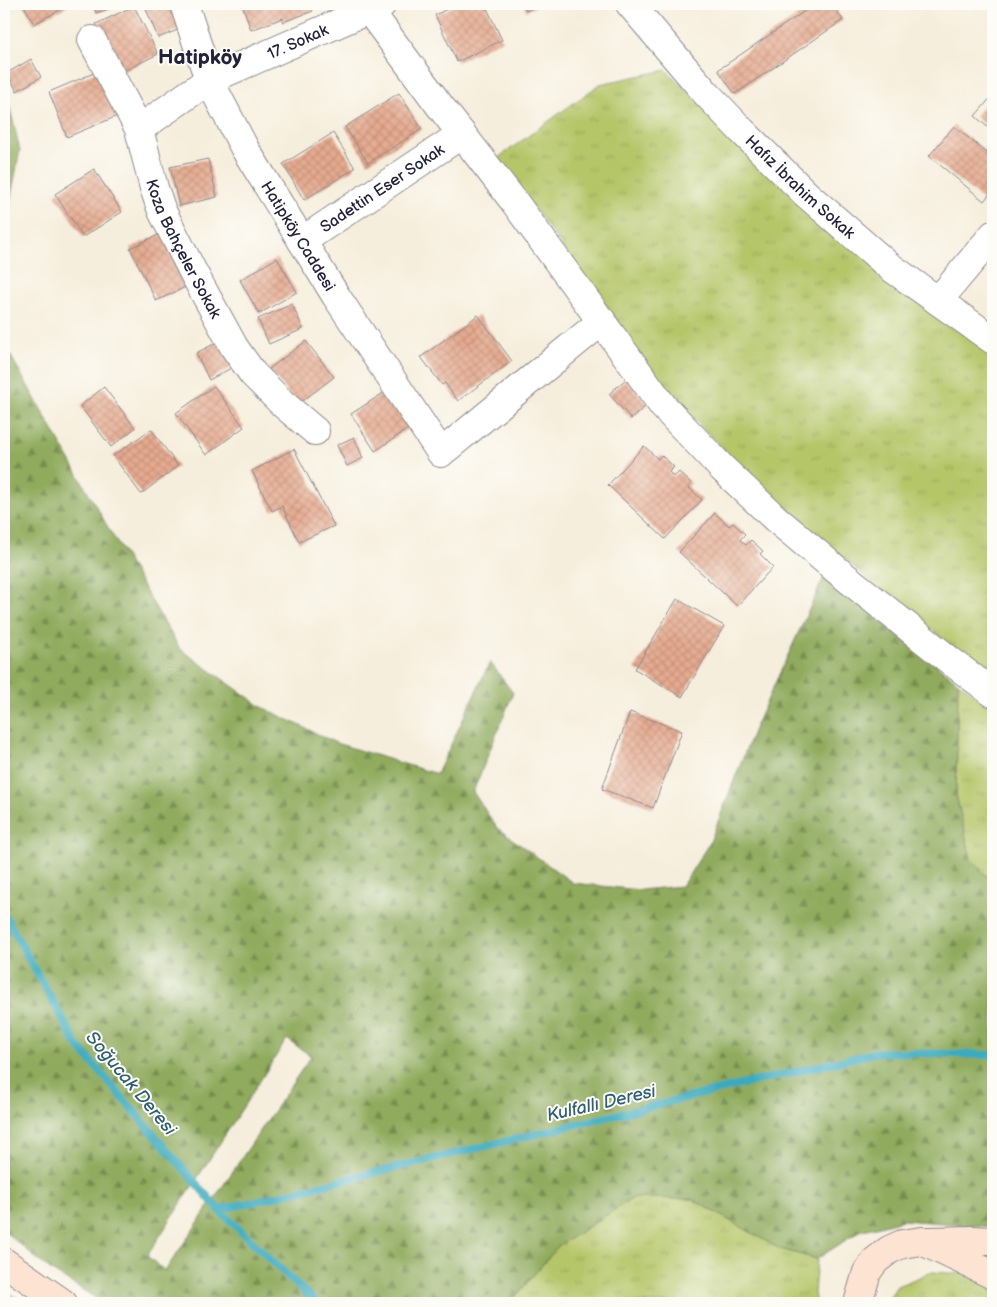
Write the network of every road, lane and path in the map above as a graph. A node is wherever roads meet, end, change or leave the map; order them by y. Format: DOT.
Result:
graph roads {
  1 [pos="184,4"];
  2 [pos="633,4"];
  3 [pos="376,7"];
  4 [pos="92,40"];
  5 [pos="209,80"];
  6 [pos="139,130"];
  7 [pos="462,134"];
  8 [pos="993,235"];
  9 [pos="302,241"];
  10 [pos="938,301"];
  11 [pos="602,322"];
  12 [pos="993,340"];
  13 [pos="315,432"];
  14 [pos="993,694"];
  15 [pos="922,1241"];
  16 [pos="993,1241"];
  17 [pos="4,1262"];
  18 [pos="993,1275"];
  19 [pos="63,1303"];
  20 [pos="858,1303"];
  1 -- 5 [label="street, Hatipköy Caddesi"];
  2 -- 10 [label="street, Hafız İbrahim Sokak"];
  3 -- 5 [label="street, 17. Sokak"];
  3 -- 7 [label="street"];
  4 -- 6 [label="street, Koza Bahçeler Sokak"];
  5 -- 6 [label="street, 17. Sokak"];
  5 -- 9 [label="street, Hatipköy Caddesi"];
  6 -- 13 [label="street, Koza Bahçeler Sokak"];
  7 -- 9 [label="street, Sadettin Eser Sokak"];
  7 -- 11 [label="street"];
  8 -- 10 [label="street"];
  9 -- 11 [label="street, Hatipköy Caddesi"];
  10 -- 12 [label="street, Hafız İbrahim Sokak"];
  11 -- 14 [label="street"];
  15 -- 16 [label="street"];
  15 -- 18 [label="street"];
  15 -- 20 [label="street"];
  17 -- 19 [label="street"];
}
